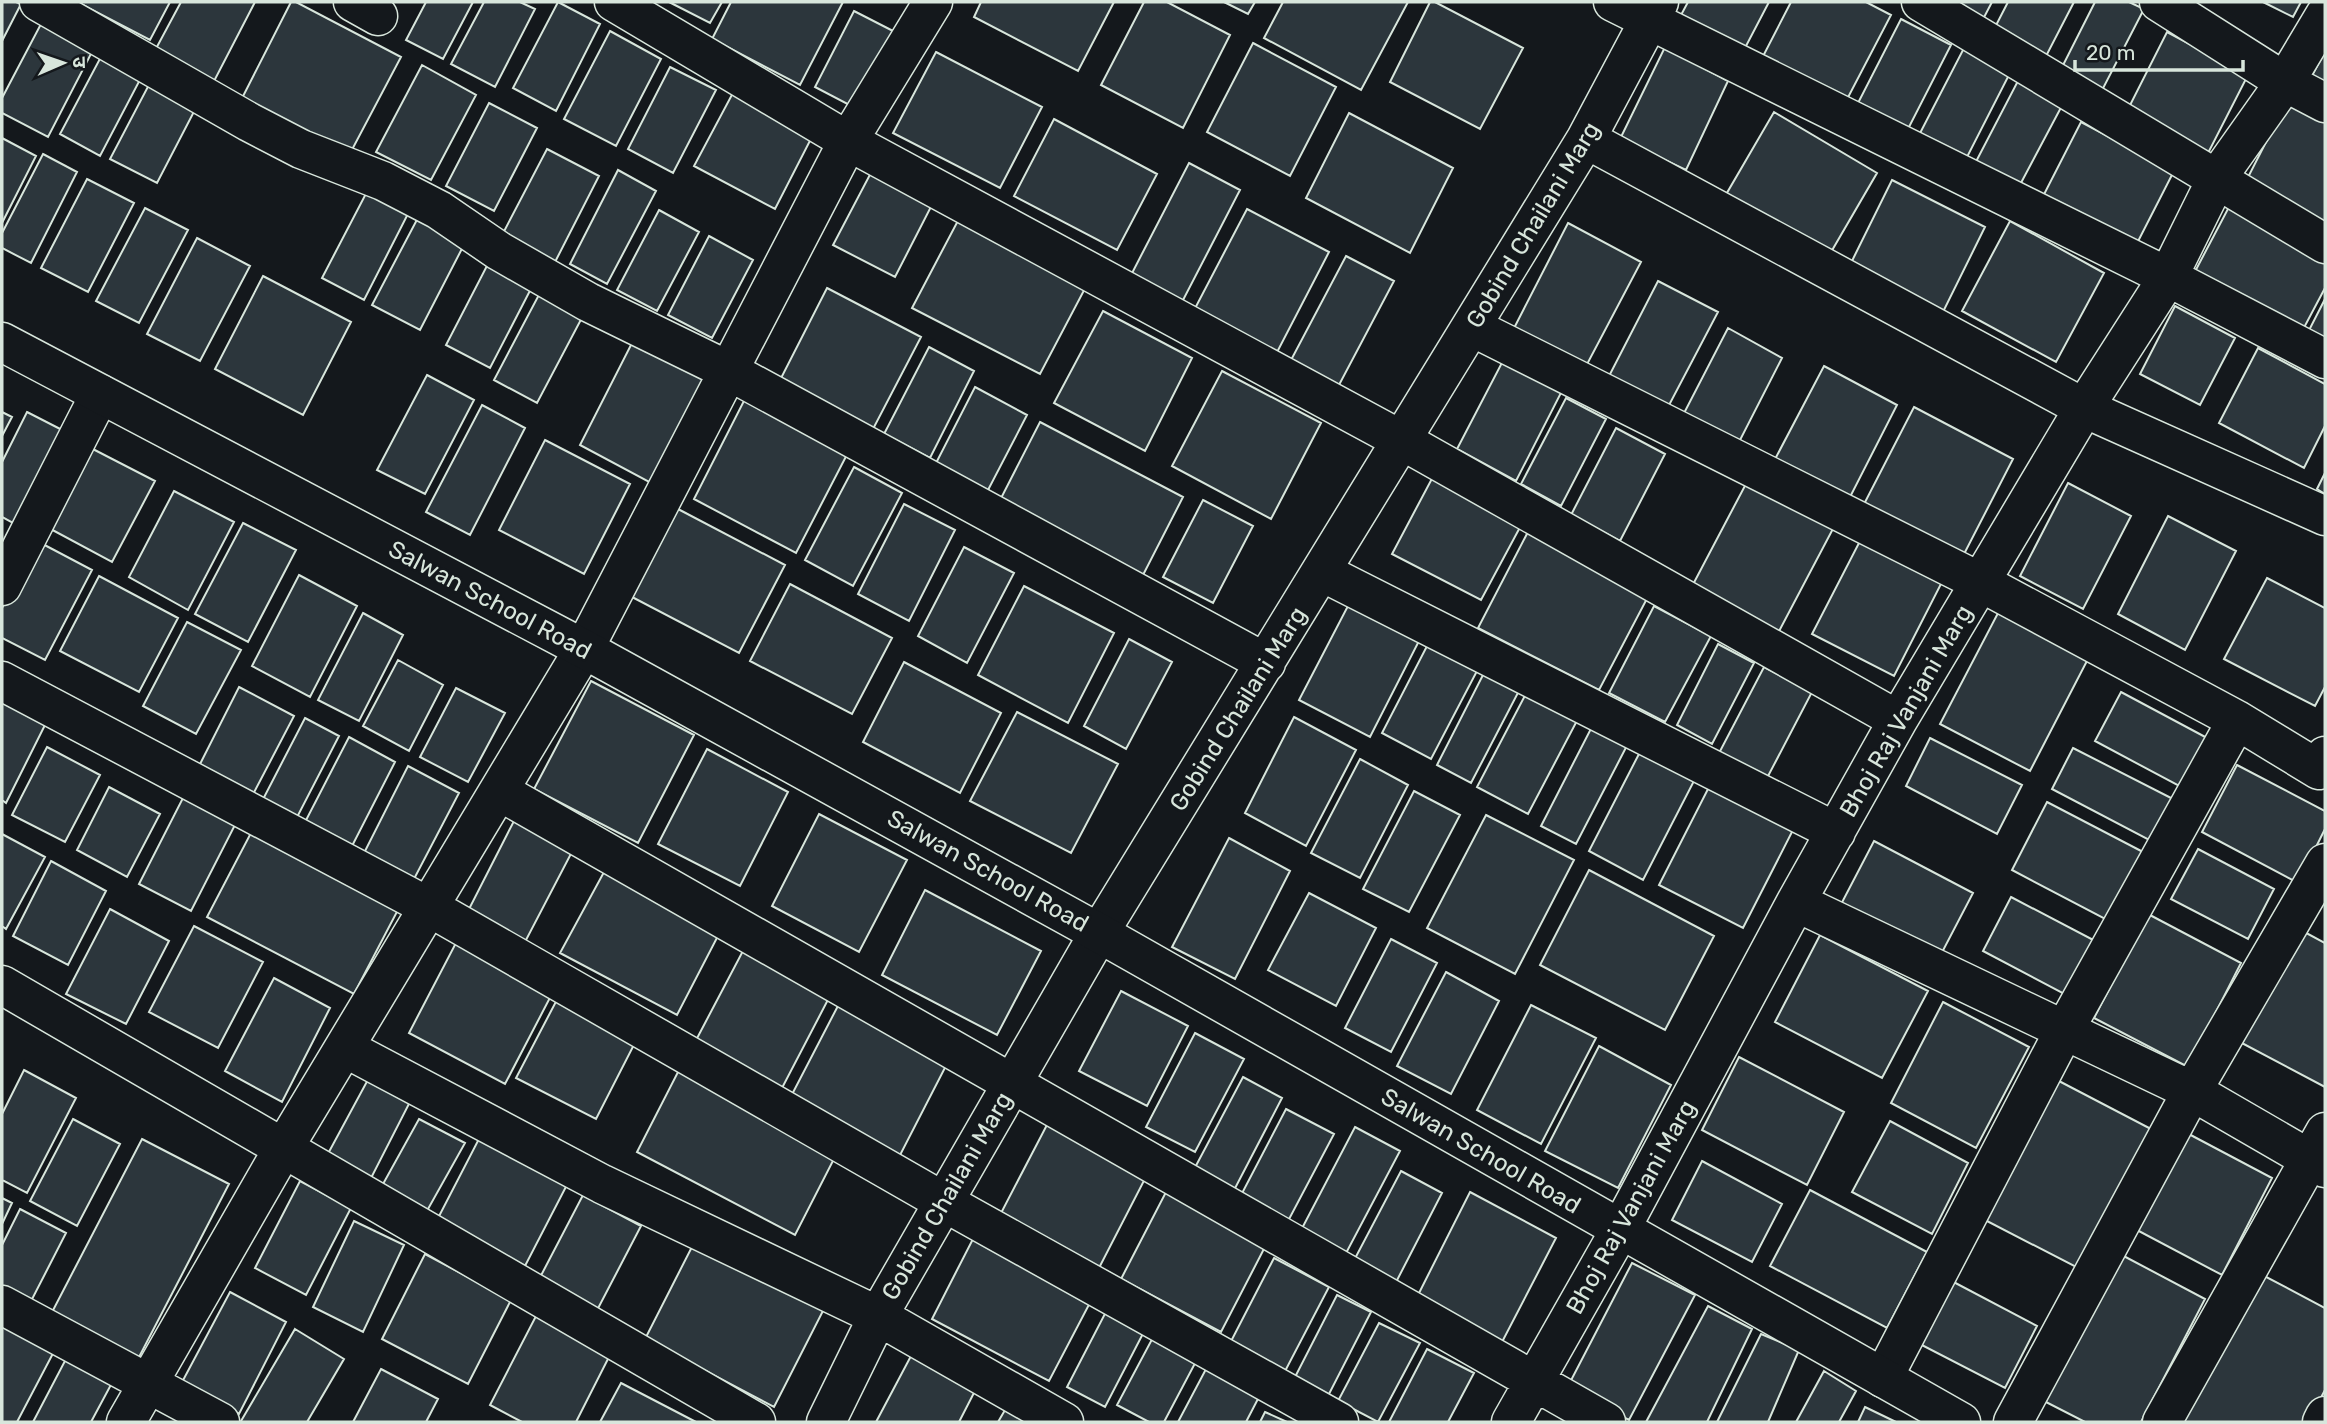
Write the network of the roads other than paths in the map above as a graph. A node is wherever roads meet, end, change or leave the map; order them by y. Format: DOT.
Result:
graph roads {
  1 [pos="38,2"];
  2 [pos="614,2"];
  3 [pos="933,2"];
  4 [pos="1613,2"];
  5 [pos="1922,2"];
  6 [pos="2159,2"];
  7 [pos="1654,10"];
  8 [pos="2325,15"];
  9 [pos="2285,82"];
  10 [pos="2325,103"];
  11 [pos="1587,139"];
  12 [pos="848,141"];
  13 [pos="2217,178"];
  14 [pos="2325,244"];
  15 [pos="2168,277"];
  16 [pos="1472,327"];
  17 [pos="2,342"];
  18 [pos="2325,359"];
  19 [pos="729,370"];
  20 [pos="100,394"];
  21 [pos="2084,408"];
  22 [pos="1403,441"];
  23 [pos="2325,516"];
  24 [pos="1322,572"];
  25 [pos="1980,582"];
  26 [pos="2,586"];
  27 [pos="584,649"];
  28 [pos="1266,663"];
  29 [pos="2,681"];
  30 [pos="1898,720"];
  31 [pos="2237,720"];
  32 [pos="2323,767"];
  33 [pos="499,791"];
  34 [pos="1836,832"];
  35 [pos="2325,863"];
  36 [pos="1796,902"];
  37 [pos="429,907"];
  38 [pos="1099,933"];
  39 [pos="2,985"];
  40 [pos="2065,1028"];
  41 [pos="345,1048"];
  42 [pos="1013,1083"];
  43 [pos="2192,1091"];
  44 [pos="283,1149"];
  45 [pos="2320,1153"];
  46 [pos="944,1202"];
  47 [pos="1620,1230"];
  48 [pos="2,1305"];
  49 [pos="878,1316"];
  50 [pos="1883,1378"];
  51 [pos="1534,1381"];
  52 [pos="149,1384"];
  53 [pos="2325,1416"];
  54 [pos="127,1422"];
  55 [pos="220,1422"];
  56 [pos="756,1422"];
  57 [pos="826,1422"];
  58 [pos="1064,1422"];
  59 [pos="1339,1422"];
  60 [pos="1511,1422"];
  61 [pos="1606,1422"];
  62 [pos="1961,1422"];
  63 [pos="2013,1422"];
  64 [pos="2162,1422"];
  65 [pos="2322,1422"];
  1 -- 19 [label="street"];
  2 -- 12 [label="street"];
  3 -- 12 [label="street"];
  4 -- 7 [label="street"];
  5 -- 13 [label="street"];
  6 -- 9 [label="street"];
  7 -- 11 [label="street, Gobind Chailani Marg"];
  7 -- 15 [label="street"];
  8 -- 9 [label="street, Bhoj Raj Vanjani Marg"];
  9 -- 10 [label="street"];
  9 -- 13 [label="street, Bhoj Raj Vanjani Marg"];
  11 -- 16 [label="street, Gobind Chailani Marg"];
  11 -- 21 [label="street"];
  12 -- 19 [label="street"];
  12 -- 22 [label="street"];
  13 -- 14 [label="street"];
  13 -- 15 [label="street, Bhoj Raj Vanjani Marg"];
  15 -- 18 [label="street"];
  15 -- 21 [label="street, Bhoj Raj Vanjani Marg"];
  16 -- 22 [label="street, Gobind Chailani Marg"];
  16 -- 25 [label="street"];
  17 -- 20 [label="street, Salwan School Road"];
  19 -- 27 [label="street"];
  19 -- 28 [label="street"];
  20 -- 26 [label="street"];
  20 -- 27 [label="street, Salwan School Road"];
  21 -- 23 [label="street"];
  21 -- 25 [label="street, Bhoj Raj Vanjani Marg"];
  22 -- 24 [label="street, Gobind Chailani Marg"];
  22 -- 30 [label="street"];
  24 -- 28 [label="street, Gobind Chailani Marg"];
  24 -- 34 [label="street"];
  25 -- 30 [label="street, Bhoj Raj Vanjani Marg"];
  25 -- 31 [label="street"];
  27 -- 33 [label="street"];
  27 -- 38 [label="street, Salwan School Road"];
  28 -- 38 [label="street, Gobind Chailani Marg"];
  29 -- 37 [label="street"];
  30 -- 34 [label="street, Bhoj Raj Vanjani Marg"];
  31 -- 32 [label="street"];
  31 -- 40 [label="street"];
  33 -- 37 [label="street"];
  33 -- 42 [label="street"];
  34 -- 36 [label="street, Bhoj Raj Vanjani Marg"];
  35 -- 43 [label="street"];
  36 -- 40 [label="street"];
  36 -- 47 [label="street, Bhoj Raj Vanjani Marg"];
  37 -- 41 [label="street"];
  37 -- 46 [label="street"];
  38 -- 42 [label="street, Gobind Chailani Marg"];
  38 -- 47 [label="street, Salwan School Road"];
  39 -- 44 [label="street"];
  40 -- 43 [label="street"];
  40 -- 50 [label="street"];
  41 -- 44 [label="street"];
  41 -- 49 [label="street"];
  42 -- 46 [label="street, Gobind Chailani Marg"];
  42 -- 51 [label="street"];
  43 -- 45 [label="street"];
  43 -- 63 [label="street"];
  44 -- 52 [label="street"];
  44 -- 56 [label="street"];
  45 -- 64 [label="street"];
  46 -- 49 [label="street, Gobind Chailani Marg"];
  46 -- 59 [label="street"];
  47 -- 50 [label="street, Salwan School Road"];
  47 -- 51 [label="street, Bhoj Raj Vanjani Marg"];
  48 -- 52 [label="street"];
  49 -- 57 [label="street, Gobind Chailani Marg"];
  49 -- 58 [label="street"];
  50 -- 62 [label="street, Salwan School Road"];
  51 -- 60 [label="street, Bhoj Raj Vanjani Marg"];
  51 -- 61 [label="street"];
  52 -- 54 [label="street"];
  52 -- 55 [label="street"];
  53 -- 65 [label="street"];
}
